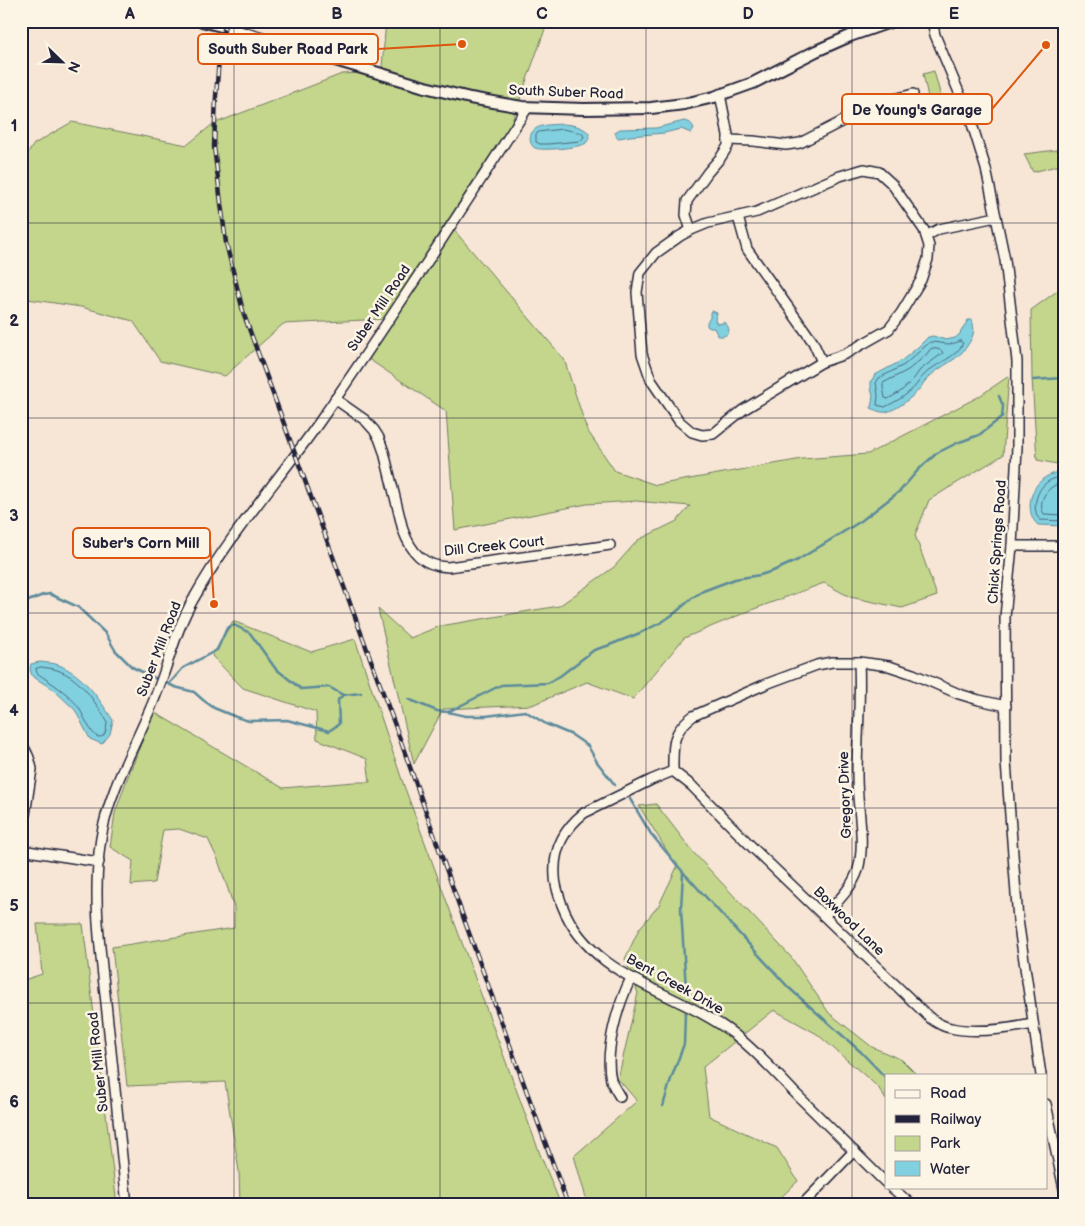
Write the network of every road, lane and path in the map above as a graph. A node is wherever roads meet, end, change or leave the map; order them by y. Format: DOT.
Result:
graph roads {
  1 [pos="202,21"];
  2 [pos="893,21"];
  3 [pos="932,21"];
  4 [pos="720,94"];
  5 [pos="913,94"];
  6 [pos="528,107"];
  7 [pos="728,140"];
  8 [pos="738,217"];
  9 [pos="996,217"];
  10 [pos="691,230"];
  11 [pos="926,236"];
  12 [pos="822,362"];
  13 [pos="335,399"];
  14 [pos="610,544"];
  15 [pos="1012,546"];
  16 [pos="1064,546"];
  17 [pos="859,662"];
  18 [pos="1006,706"];
  19 [pos="21,744"];
  20 [pos="673,770"];
  21 [pos="21,841"];
  22 [pos="21,850"];
  23 [pos="99,862"];
  24 [pos="824,916"];
  25 [pos="631,978"];
  26 [pos="1033,1024"];
  27 [pos="1041,1074"];
  28 [pos="620,1097"];
  29 [pos="1048,1113"];
  30 [pos="854,1151"];
  31 [pos="885,1181"];
  32 [pos="892,1188"];
  33 [pos="1064,1189"];
  34 [pos="1064,1203"];
  35 [pos="127,1205"];
  36 [pos="802,1205"];
  37 [pos="912,1205"];
  38 [pos="1054,1205"];
  1 -- 6 [label="street, South Suber Road"];
  2 -- 4 [label="street, South Suber Road"];
  3 -- 9 [label="street, Chick Springs Road"];
  4 -- 6 [label="street, South Suber Road"];
  4 -- 7 [label="street"];
  5 -- 7 [label="street"];
  6 -- 13 [label="street, Suber Mill Road"];
  7 -- 10 [label="street"];
  8 -- 10 [label="street"];
  8 -- 11 [label="street"];
  8 -- 12 [label="street"];
  9 -- 11 [label="street"];
  9 -- 15 [label="street, Chick Springs Road"];
  10 -- 12 [label="street"];
  11 -- 12 [label="street"];
  13 -- 14 [label="street, Dill Creek Court"];
  13 -- 23 [label="street, Suber Mill Road"];
  15 -- 16 [label="street"];
  15 -- 18 [label="street, Chick Springs Road"];
  17 -- 18 [label="street"];
  17 -- 20 [label="street"];
  17 -- 24 [label="street, Gregory Drive"];
  18 -- 26 [label="street, Chick Springs Road"];
  19 -- 21 [label="street"];
  20 -- 24 [label="street, Boxwood Lane"];
  20 -- 25 [label="street, Bent Creek Drive"];
  22 -- 23 [label="street"];
  23 -- 35 [label="street, Suber Mill Road"];
  24 -- 26 [label="street, Boxwood Lane"];
  25 -- 28 [label="street"];
  25 -- 30 [label="street, Bent Creek Drive"];
  26 -- 27 [label="street, Chick Springs Road"];
  29 -- 33 [label="street"];
  30 -- 31 [label="street, Bent Creek Drive"];
  30 -- 36 [label="street"];
  32 -- 37 [label="street"];
  34 -- 38 [label="street"];
}
